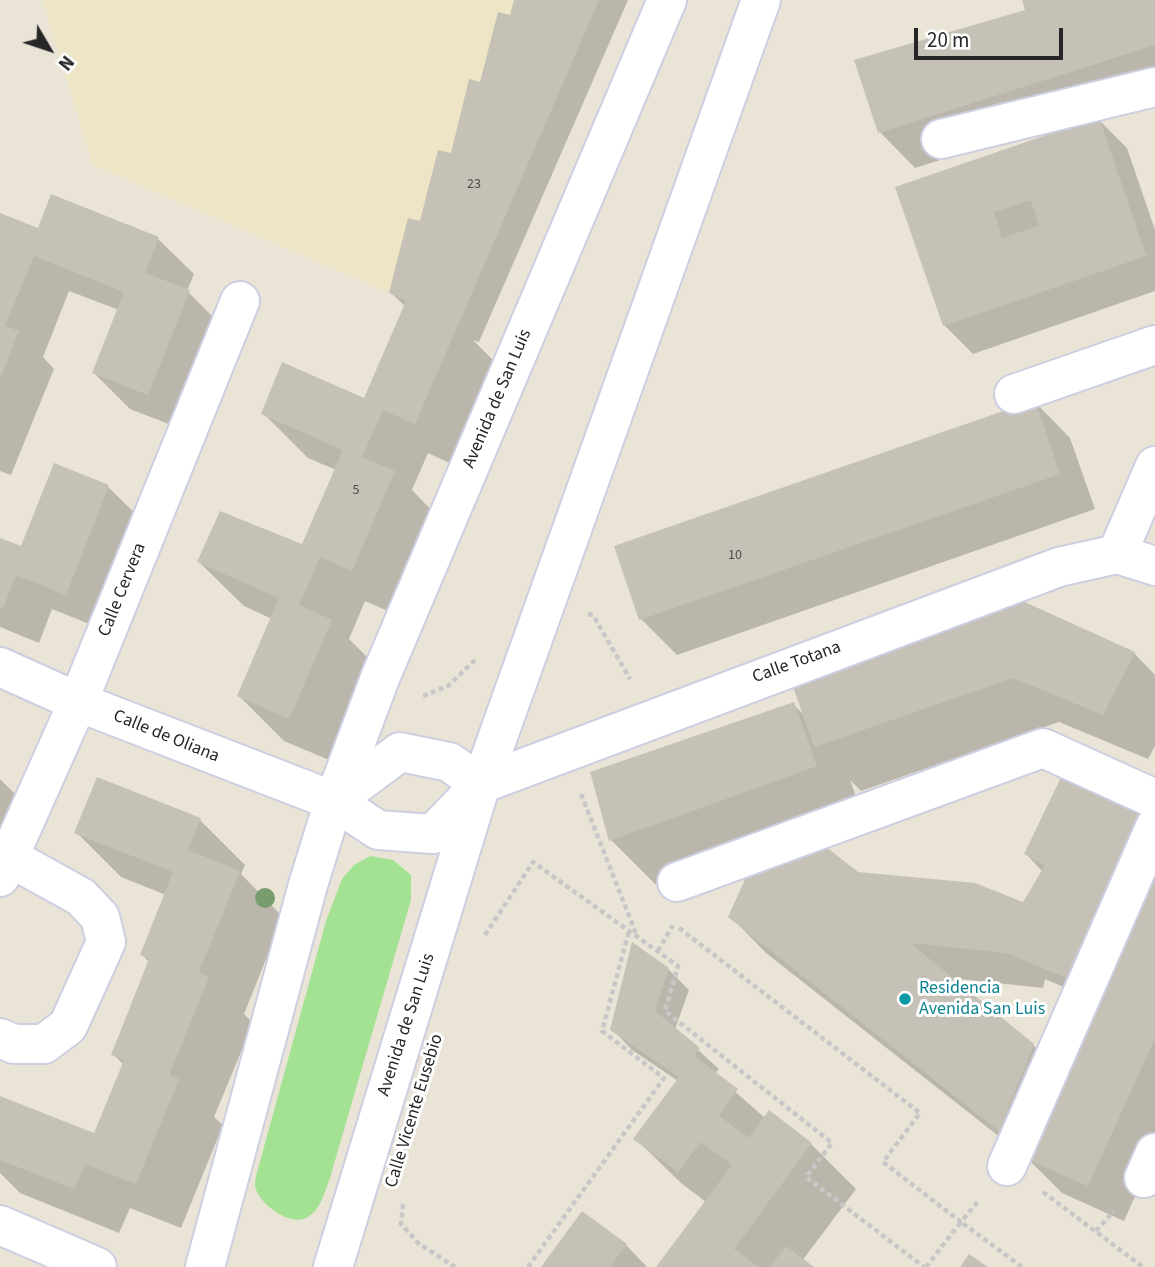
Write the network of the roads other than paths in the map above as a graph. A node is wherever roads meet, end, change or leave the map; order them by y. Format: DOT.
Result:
graph roads {
  1 [pos="667,0"];
  2 [pos="761,0"];
  3 [pos="1155,87"];
  4 [pos="941,139"];
  5 [pos="240,301"];
  6 [pos="1155,345"];
  7 [pos="1014,394"];
  8 [pos="1155,466"];
  9 [pos="1117,554"];
  10 [pos="1155,566"];
  11 [pos="0,667"];
  12 [pos="78,702"];
  13 [pos="481,784"];
  14 [pos="1155,799"];
  15 [pos="334,801"];
  16 [pos="1155,827"];
  17 [pos="4,867"];
  18 [pos="677,882"];
  19 [pos="0,1038"];
  20 [pos="1007,1166"];
  21 [pos="0,1225"];
  22 [pos="97,1267"];
  23 [pos="205,1267"];
  24 [pos="333,1267"];
  1 -- 15 [label="street, Avenida de San Luis"];
  2 -- 13 [label="street, Avenida de San Luis"];
  3 -- 4 [label="street"];
  5 -- 12 [label="street, Calle Cervera"];
  6 -- 7 [label="street"];
  8 -- 9 [label="street"];
  9 -- 10 [label="street"];
  9 -- 13 [label="street, Calle Totana"];
  11 -- 12 [label="street, Calle de Oliana"];
  12 -- 15 [label="street, Calle de Oliana"];
  12 -- 17 [label="street, Calle Cervera"];
  13 -- 15 [label="street"];
  13 -- 15 [label="street, Avenida de San Luis"];
  13 -- 24 [label="street, Avenida de San Luis"];
  14 -- 18 [label="street"];
  15 -- 23 [label="street, Avenida de San Luis"];
  16 -- 20 [label="street"];
  17 -- 19 [label="street"];
  21 -- 22 [label="street"];
}
